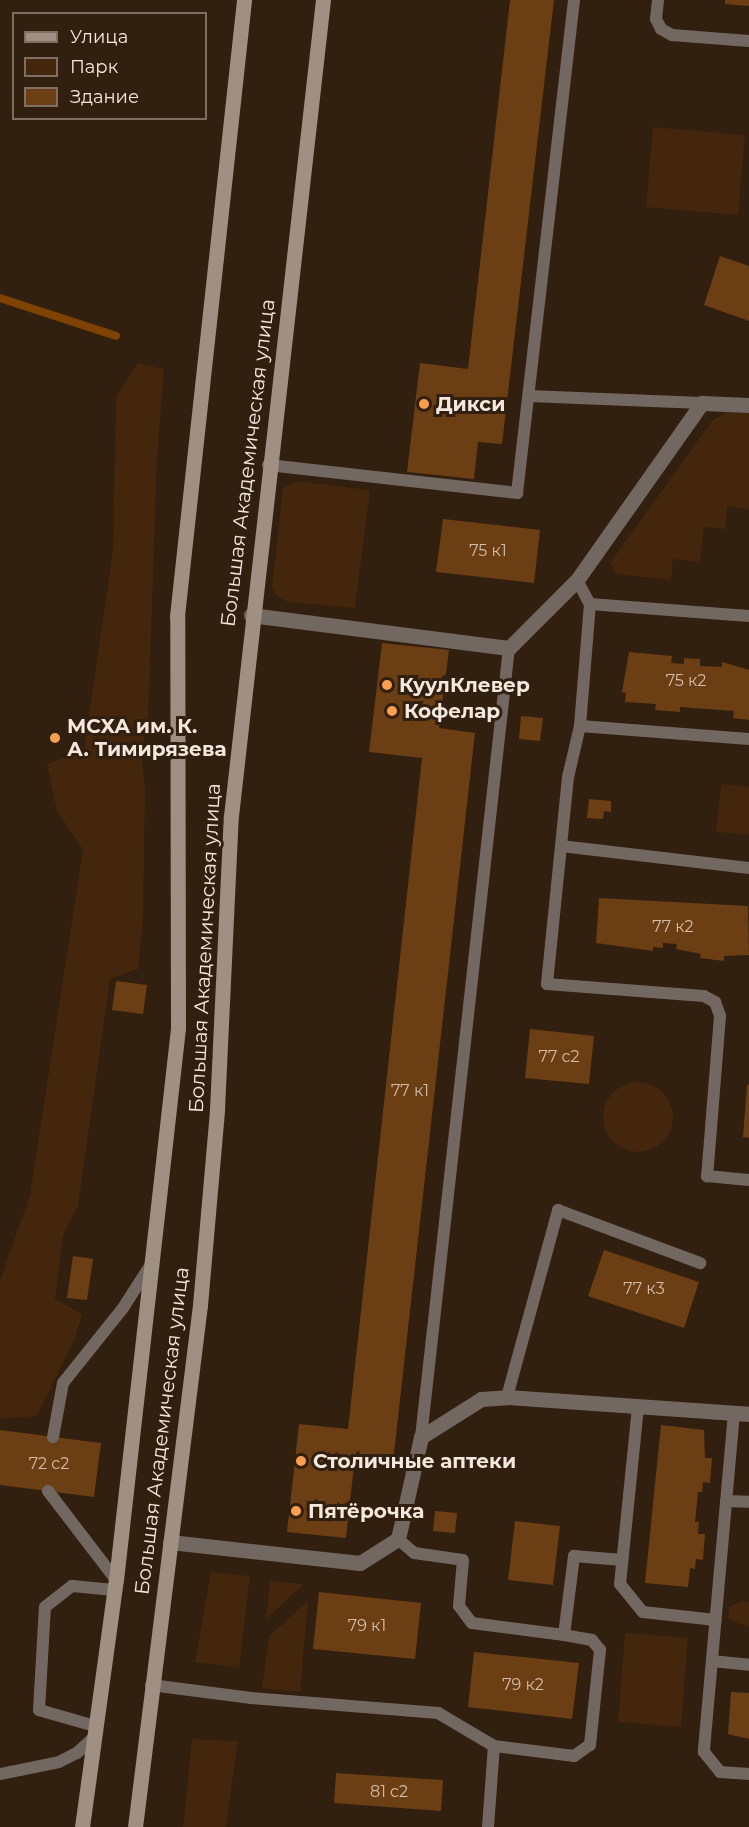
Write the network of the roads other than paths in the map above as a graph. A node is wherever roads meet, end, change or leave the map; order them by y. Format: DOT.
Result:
graph roads {
  1 [pos="244,0"];
  2 [pos="323,0"];
  3 [pos="574,0"];
  4 [pos="658,0"];
  5 [pos="749,41"];
  6 [pos="529,396"];
  7 [pos="702,403"];
  8 [pos="749,405"];
  9 [pos="268,465"];
  10 [pos="577,580"];
  11 [pos="590,604"];
  12 [pos="252,615"];
  13 [pos="749,616"];
  14 [pos="509,648"];
  15 [pos="580,726"];
  16 [pos="749,739"];
  17 [pos="561,846"];
  18 [pos="749,868"];
  19 [pos="749,1180"];
  20 [pos="154,1260"];
  21 [pos="700,1263"];
  22 [pos="507,1397"];
  23 [pos="639,1407"];
  24 [pos="742,1413"];
  25 [pos="53,1437"];
  26 [pos="421,1437"];
  27 [pos="48,1491"];
  28 [pos="726,1500"];
  29 [pos="749,1503"];
  30 [pos="398,1539"];
  31 [pos="170,1542"];
  32 [pos="622,1560"];
  33 [pos="115,1585"];
  34 [pos="716,1620"];
  35 [pos="564,1635"];
  36 [pos="712,1661"];
  37 [pos="749,1665"];
  38 [pos="151,1685"];
  39 [pos="94,1732"];
  40 [pos="494,1746"];
  41 [pos="0,1774"];
  42 [pos="749,1774"];
  43 [pos="81,1827"];
  44 [pos="135,1827"];
  45 [pos="488,1827"];
  1 -- 20 [label="main road, Большая Академическая улица"];
  2 -- 9 [label="main road, Большая Академическая улица"];
  3 -- 6 [label="lane"];
  4 -- 5 [label="lane"];
  6 -- 7 [label="lane"];
  6 -- 9 [label="lane"];
  7 -- 8 [label="street"];
  7 -- 10 [label="street"];
  9 -- 12 [label="main road, Большая Академическая улица"];
  10 -- 11 [label="lane"];
  10 -- 14 [label="street"];
  11 -- 13 [label="lane"];
  11 -- 15 [label="lane"];
  12 -- 14 [label="street"];
  12 -- 31 [label="main road, Большая Академическая улица"];
  14 -- 26 [label="lane"];
  15 -- 16 [label="lane"];
  15 -- 17 [label="lane"];
  17 -- 18 [label="lane"];
  17 -- 19 [label="lane"];
  20 -- 25 [label="lane"];
  20 -- 33 [label="main road, Большая Академическая улица"];
  21 -- 22 [label="lane"];
  22 -- 23 [label="street"];
  22 -- 26 [label="street"];
  23 -- 24 [label="street"];
  23 -- 32 [label="lane"];
  24 -- 28 [label="lane"];
  26 -- 30 [label="street"];
  27 -- 33 [label="lane"];
  28 -- 29 [label="lane"];
  28 -- 34 [label="lane"];
  30 -- 31 [label="street"];
  30 -- 35 [label="lane"];
  31 -- 38 [label="main road, Большая Академическая улица"];
  32 -- 34 [label="lane"];
  32 -- 35 [label="lane"];
  33 -- 39 [label="main road, Большая Академическая улица"];
  33 -- 39 [label="lane"];
  34 -- 36 [label="lane"];
  35 -- 40 [label="lane"];
  36 -- 37 [label="lane"];
  36 -- 42 [label="lane"];
  38 -- 40 [label="lane"];
  38 -- 44 [label="main road, Большая Академическая улица"];
  39 -- 41 [label="lane"];
  39 -- 43 [label="main road, Большая Академическая улица"];
  40 -- 45 [label="lane"];
}
